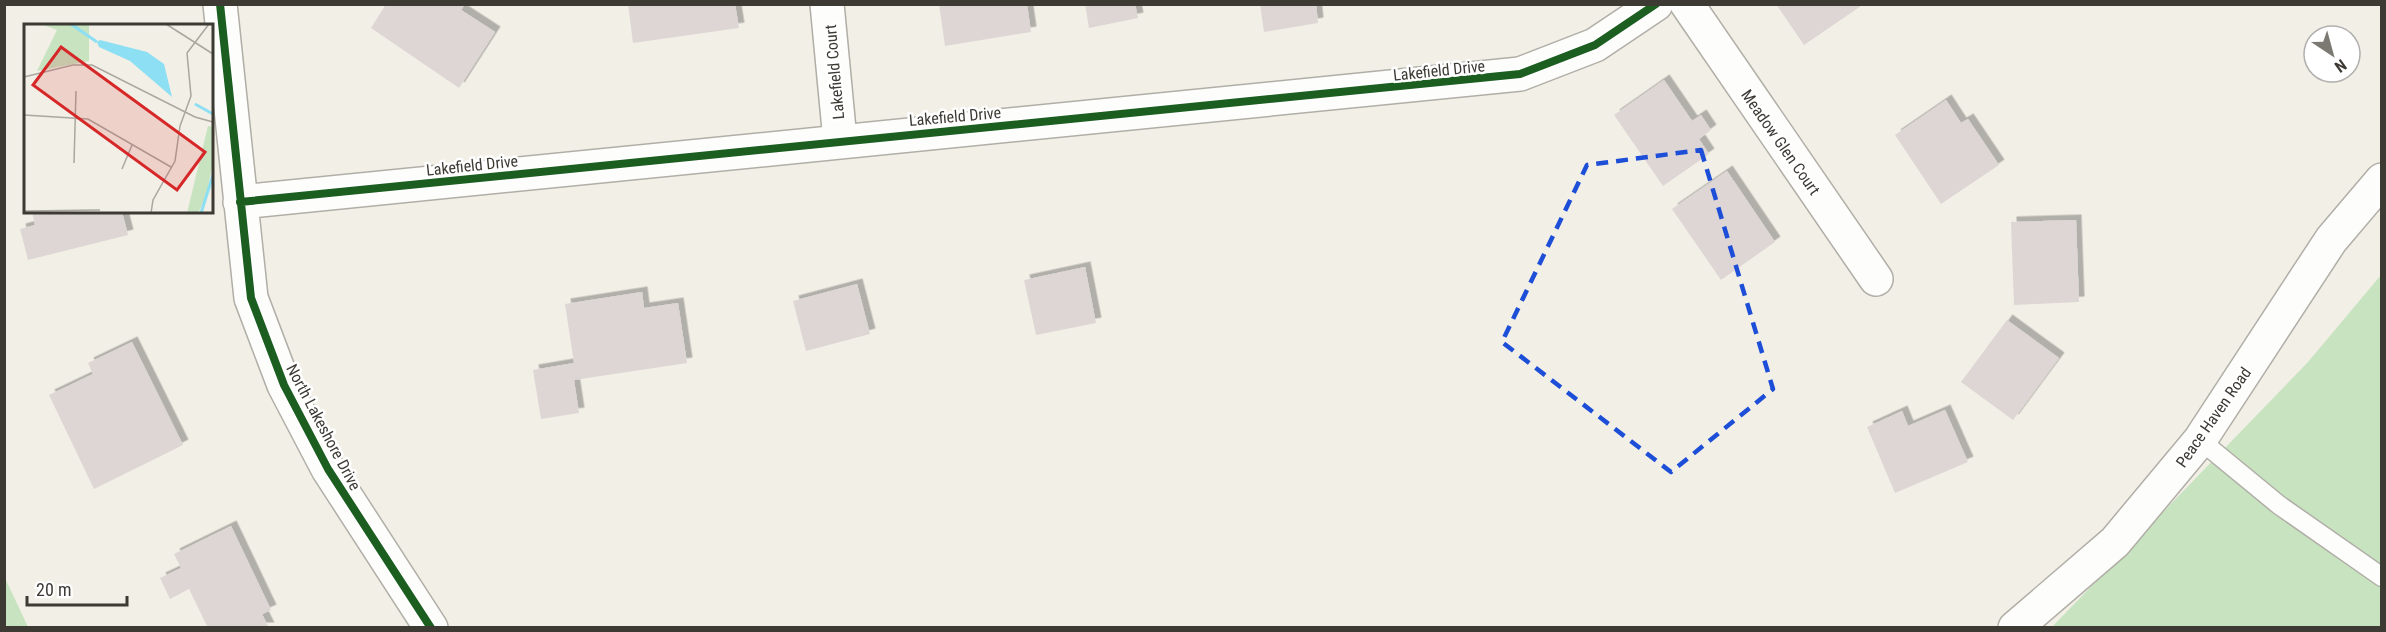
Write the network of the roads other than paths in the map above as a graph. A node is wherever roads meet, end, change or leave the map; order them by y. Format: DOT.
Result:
graph roads {
  1 [pos="220,4"];
  2 [pos="827,4"];
  3 [pos="1656,4"];
  4 [pos="1687,4"];
  5 [pos="840,140"];
  6 [pos="2382,180"];
  7 [pos="240,202"];
  8 [pos="1876,279"];
  9 [pos="2200,440"];
  10 [pos="2382,577"];
  11 [pos="431,627"];
  12 [pos="2015,627"];
  1 -- 7 [label="street, North Lakeshore Drive"];
  2 -- 5 [label="street, Lakefield Court"];
  3 -- 5 [label="street, Lakefield Drive"];
  4 -- 8 [label="street, Meadow Glen Court"];
  5 -- 7 [label="street, Lakefield Drive"];
  6 -- 9 [label="street, Peace Haven Road"];
  7 -- 11 [label="street, North Lakeshore Drive"];
  9 -- 10 [label="lane"];
  9 -- 12 [label="street, Peace Haven Road"];
}
